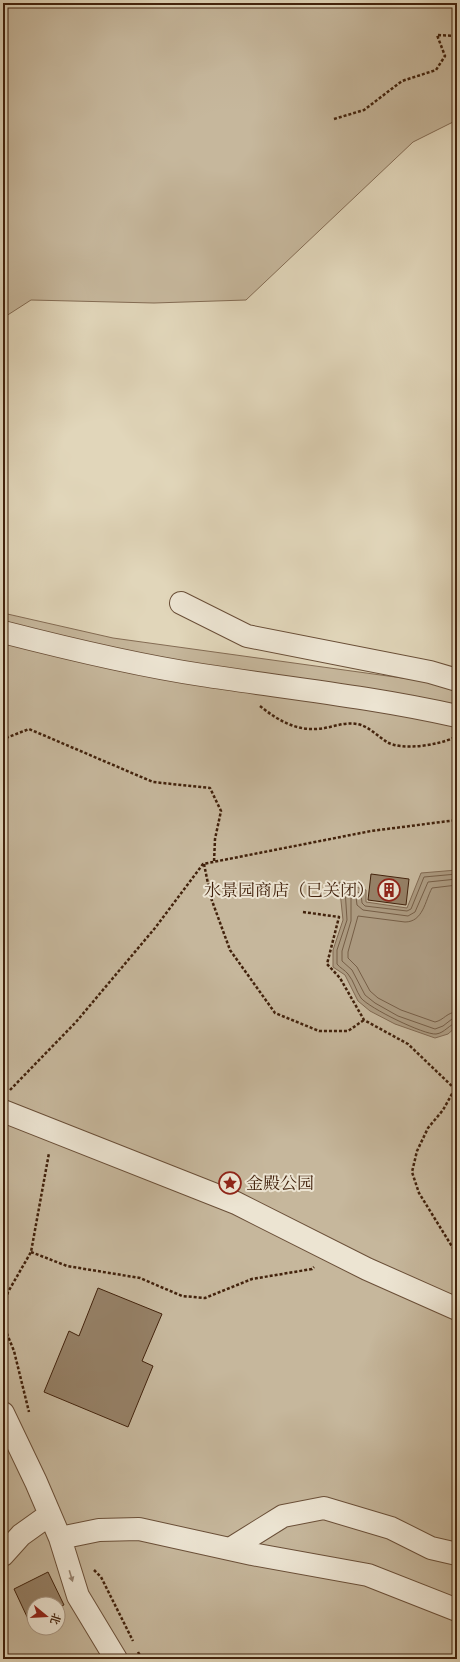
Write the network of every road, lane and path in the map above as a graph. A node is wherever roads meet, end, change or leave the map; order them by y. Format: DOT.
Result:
graph roads {
  1 [pos="457,36"];
  2 [pos="334,119"];
  3 [pos="181,603"];
  4 [pos="3,632"];
  5 [pos="457,680"];
  6 [pos="255,702"];
  7 [pos="457,716"];
  8 [pos="457,736"];
  9 [pos="3,742"];
  10 [pos="457,820"];
  11 [pos="214,862"];
  12 [pos="203,864"];
  13 [pos="303,912"];
  14 [pos="364,1020"];
  15 [pos="457,1085"];
  16 [pos="455,1089"];
  17 [pos="6,1101"];
  18 [pos="53,1130"];
  19 [pos="328,1250"];
  20 [pos="31,1252"];
  21 [pos="457,1257"];
  22 [pos="457,1309"];
  23 [pos="3,1314"];
  24 [pos="3,1324"];
  25 [pos="3,1413"];
  26 [pos="16,1440"];
  27 [pos="49,1515"];
  28 [pos="60,1538"];
  29 [pos="230,1549"];
  30 [pos="457,1554"];
  31 [pos="3,1555"];
  32 [pos="101,1577"];
  33 [pos="457,1610"];
  34 [pos="116,1659"];
  35 [pos="142,1659"];
  1 -- 2 [label="path"];
  3 -- 5 [label="street"];
  4 -- 7 [label="street"];
  6 -- 8 [label="path"];
  9 -- 11 [label="path"];
  10 -- 11 [label="path"];
  11 -- 12 [label="path"];
  12 -- 14 [label="path"];
  12 -- 17 [label="path"];
  13 -- 14 [label="path"];
  14 -- 16 [label="path"];
  15 -- 16 [label="path"];
  16 -- 21 [label="path"];
  17 -- 18 [label="street"];
  18 -- 19 [label="street"];
  18 -- 20 [label="path"];
  19 -- 20 [label="path"];
  19 -- 22 [label="street"];
  20 -- 23 [label="path"];
  24 -- 26 [label="path"];
  25 -- 26 [label="street"];
  26 -- 27 [label="street"];
  27 -- 28 [label="street"];
  27 -- 31 [label="street"];
  28 -- 29 [label="street"];
  28 -- 34 [label="street, one-way"];
  29 -- 30 [label="street"];
  29 -- 33 [label="street"];
  32 -- 35 [label="path"];
}
